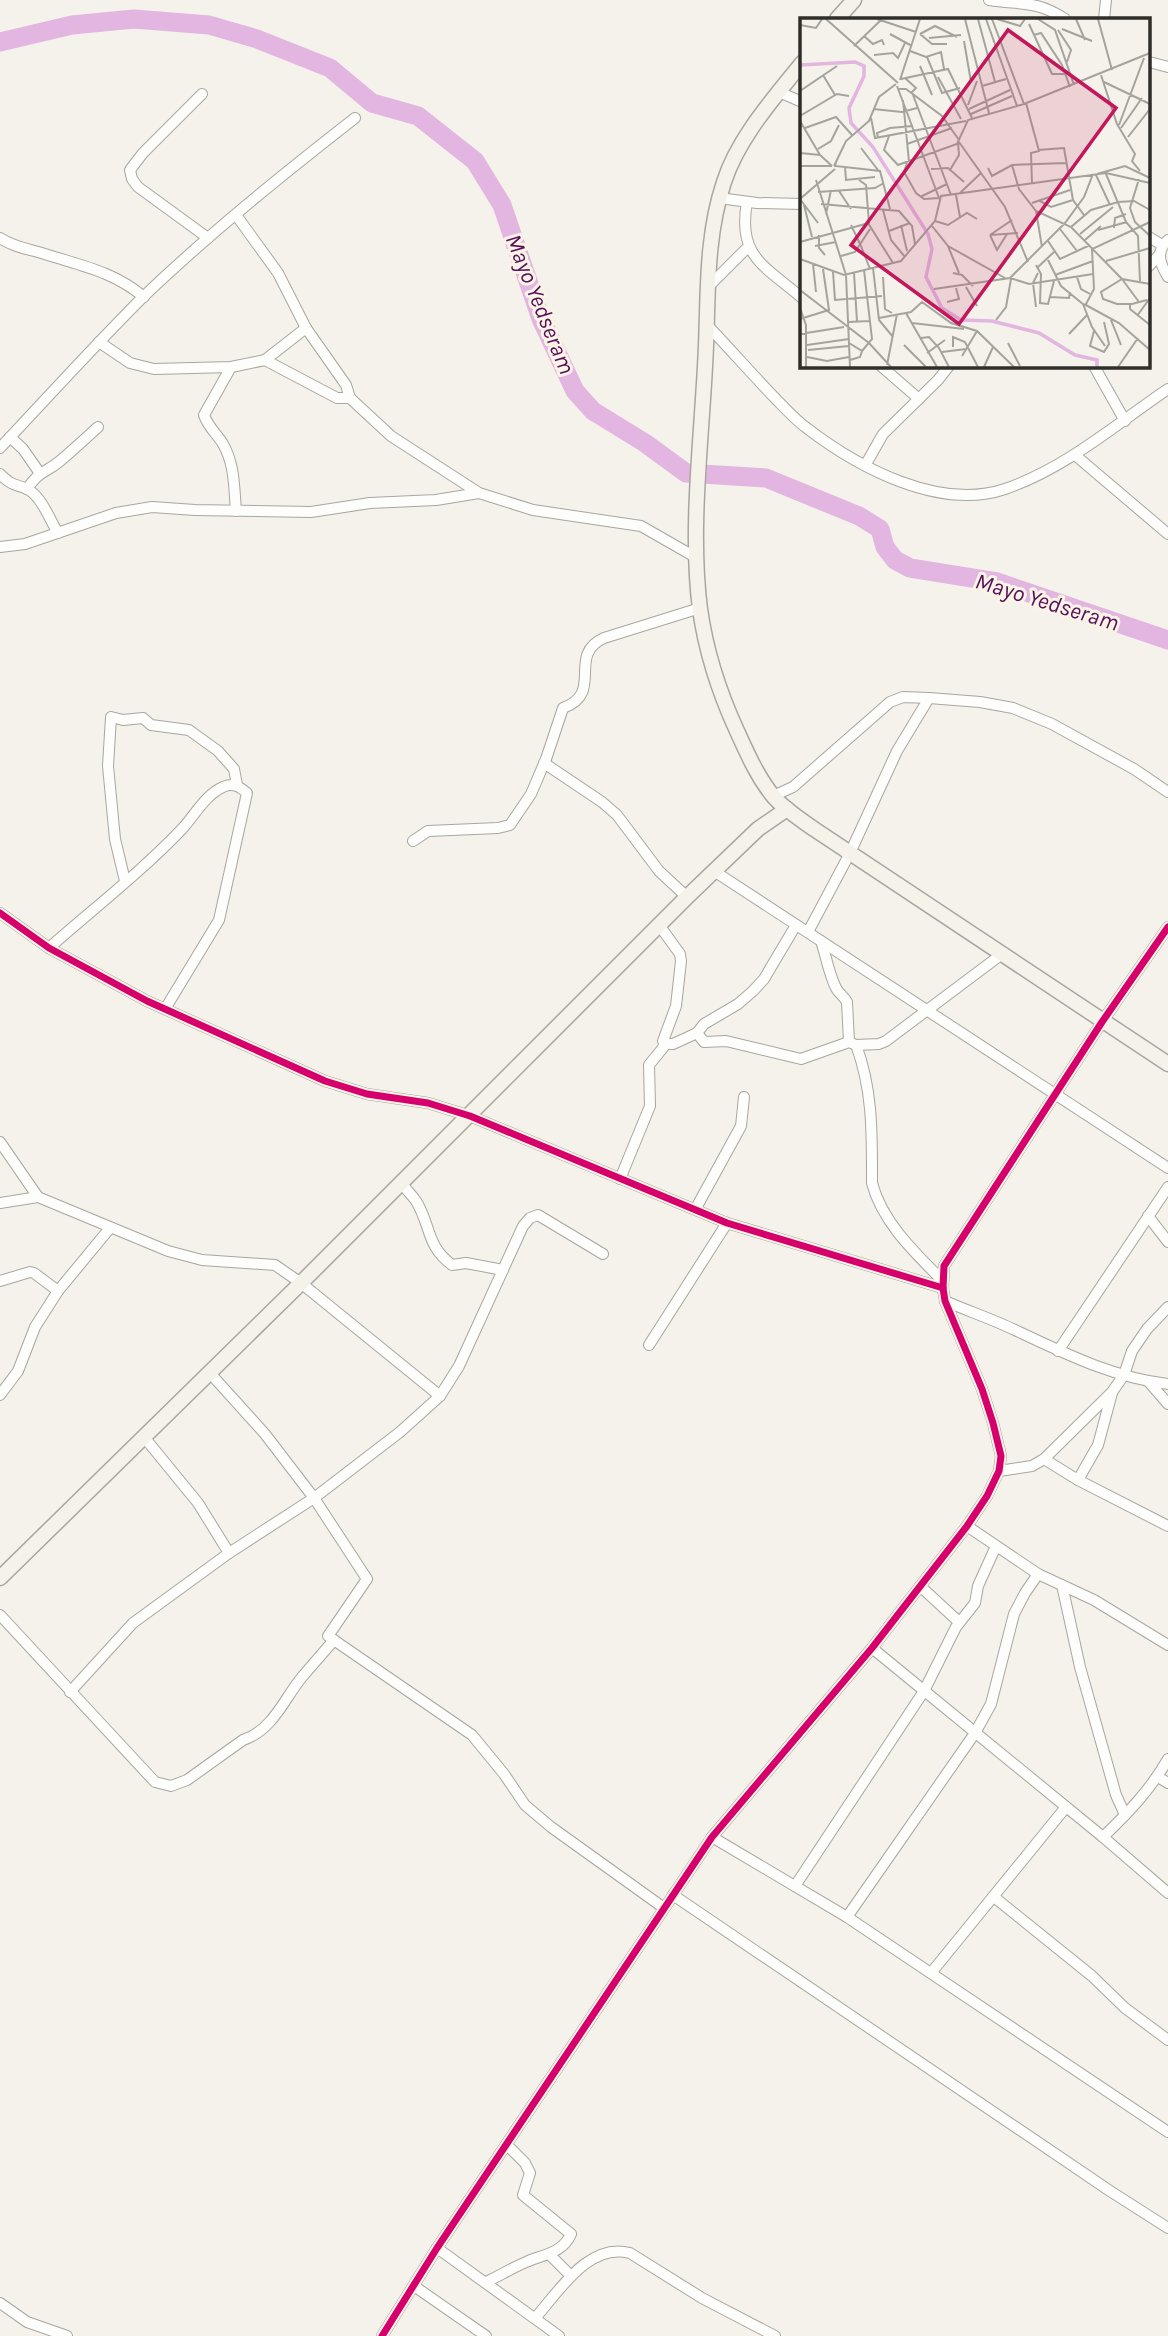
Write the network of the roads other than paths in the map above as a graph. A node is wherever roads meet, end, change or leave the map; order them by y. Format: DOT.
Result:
graph roads {
  1 [pos="854,0"];
  2 [pos="989,0"];
  3 [pos="1107,0"];
  4 [pos="839,18"];
  5 [pos="1064,18"];
  6 [pos="1104,18"];
  7 [pos="1150,62"];
  8 [pos="800,65"];
  9 [pos="1168,67"];
  10 [pos="779,92"];
  11 [pos="202,94"];
  12 [pos="800,102"];
  13 [pos="355,118"];
  14 [pos="719,198"];
  15 [pos="747,202"];
  16 [pos="800,205"];
  17 [pos="236,215"];
  18 [pos="208,238"];
  19 [pos="0,239"];
  20 [pos="748,247"];
  21 [pos="1163,247"];
  22 [pos="1150,265"];
  23 [pos="1168,277"];
  24 [pos="707,288"];
  25 [pos="800,296"];
  26 [pos="144,297"];
  27 [pos="708,326"];
  28 [pos="306,328"];
  29 [pos="99,342"];
  30 [pos="265,360"];
  31 [pos="231,367"];
  32 [pos="883,368"];
  33 [pos="947,368"];
  34 [pos="1095,368"];
  35 [pos="1168,389"];
  36 [pos="350,398"];
  37 [pos="919,399"];
  38 [pos="1125,421"];
  39 [pos="98,428"];
  40 [pos="10,437"];
  41 [pos="0,448"];
  42 [pos="1074,455"];
  43 [pos="866,464"];
  44 [pos="39,472"];
  45 [pos="0,474"];
  46 [pos="27,489"];
  47 [pos="479,493"];
  48 [pos="236,511"];
  49 [pos="58,533"];
  50 [pos="1168,534"];
  51 [pos="0,547"];
  52 [pos="697,558"];
  53 [pos="700,608"];
  54 [pos="929,698"];
  55 [pos="544,763"];
  56 [pos="237,785"];
  57 [pos="793,787"];
  58 [pos="1168,792"];
  59 [pos="773,796"];
  60 [pos="787,809"];
  61 [pos="758,829"];
  62 [pos="412,841"];
  63 [pos="850,853"];
  64 [pos="714,871"];
  65 [pos="125,881"];
  66 [pos="687,897"];
  67 [pos="0,913"];
  68 [pos="659,925"];
  69 [pos="796,925"];
  70 [pos="1168,927"];
  71 [pos="808,933"];
  72 [pos="821,941"];
  73 [pos="49,948"];
  74 [pos="1002,954"];
  75 [pos="165,1009"];
  76 [pos="928,1011"];
  77 [pos="1102,1021"];
  78 [pos="697,1033"];
  79 [pos="853,1043"];
  80 [pos="666,1044"];
  81 [pos="1168,1064"];
  82 [pos="1055,1096"];
  83 [pos="744,1097"];
  84 [pos="470,1116"];
  85 [pos="0,1142"];
  86 [pos="1168,1168"];
  87 [pos="620,1179"];
  88 [pos="402,1183"];
  89 [pos="1168,1187"];
  90 [pos="38,1197"];
  91 [pos="0,1203"];
  92 [pos="695,1208"];
  93 [pos="1148,1216"];
  94 [pos="727,1223"];
  95 [pos="110,1228"];
  96 [pos="1168,1242"];
  97 [pos="603,1254"];
  98 [pos="503,1270"];
  99 [pos="0,1281"];
  100 [pos="302,1283"];
  101 [pos="943,1285"];
  102 [pos="58,1291"];
  103 [pos="945,1301"];
  104 [pos="1168,1307"];
  105 [pos="649,1345"];
  106 [pos="1058,1351"];
  107 [pos="209,1372"];
  108 [pos="1124,1375"];
  109 [pos="1149,1382"];
  110 [pos="1168,1384"];
  111 [pos="1112,1392"];
  112 [pos="0,1395"];
  113 [pos="440,1396"];
  114 [pos="1168,1404"];
  115 [pos="144,1437"];
  116 [pos="1044,1458"];
  117 [pos="999,1471"];
  118 [pos="1078,1480"];
  119 [pos="314,1498"];
  120 [pos="1168,1525"];
  121 [pos="967,1526"];
  122 [pos="996,1546"];
  123 [pos="229,1553"];
  124 [pos="1038,1574"];
  125 [pos="0,1578"];
  126 [pos="1062,1585"];
  127 [pos="920,1586"];
  128 [pos="0,1615"];
  129 [pos="959,1622"];
  130 [pos="334,1640"];
  131 [pos="1168,1645"];
  132 [pos="872,1648"];
  133 [pos="924,1691"];
  134 [pos="71,1692"];
  135 [pos="975,1733"];
  136 [pos="1168,1759"];
  137 [pos="1158,1777"];
  138 [pos="1168,1783"];
  139 [pos="1066,1807"];
  140 [pos="1125,1815"];
  141 [pos="712,1837"];
  142 [pos="1103,1837"];
  143 [pos="795,1886"];
  144 [pos="1168,1894"];
  145 [pos="673,1895"];
  146 [pos="994,1897"];
  147 [pos="664,1908"];
  148 [pos="847,1917"];
  149 [pos="931,1973"];
  150 [pos="1168,2040"];
  151 [pos="1168,2132"];
  152 [pos="507,2145"];
  153 [pos="1168,2228"];
  154 [pos="437,2248"];
  155 [pos="549,2254"];
  156 [pos="571,2276"];
  157 [pos="486,2282"];
  158 [pos="414,2286"];
  159 [pos="0,2303"];
  160 [pos="536,2317"];
  161 [pos="67,2336"];
  162 [pos="382,2336"];
  163 [pos="486,2336"];
  164 [pos="559,2336"];
  165 [pos="775,2336"];
  1 -- 4 [label="main road"];
  2 -- 5 [label="street"];
  3 -- 6 [label="street"];
  7 -- 9 [label="street"];
  8 -- 10 [label="main road"];
  10 -- 12 [label="street"];
  10 -- 14 [label="main road"];
  11 -- 18 [label="street"];
  13 -- 17 [label="street"];
  14 -- 15 [label="street"];
  14 -- 24 [label="main road"];
  15 -- 16 [label="street"];
  15 -- 20 [label="street"];
  17 -- 18 [label="street"];
  17 -- 28 [label="street"];
  18 -- 26 [label="street"];
  19 -- 26 [label="street"];
  20 -- 24 [label="street"];
  20 -- 25 [label="street"];
  21 -- 22 [label="street"];
  21 -- 23 [label="street"];
  24 -- 27 [label="main road"];
  26 -- 29 [label="street"];
  27 -- 43 [label="street"];
  27 -- 52 [label="main road"];
  28 -- 30 [label="street"];
  28 -- 36 [label="street"];
  29 -- 31 [label="street"];
  29 -- 40 [label="street"];
  30 -- 31 [label="street"];
  30 -- 36 [label="street"];
  31 -- 48 [label="street"];
  32 -- 37 [label="street"];
  33 -- 37 [label="street"];
  34 -- 38 [label="street"];
  35 -- 38 [label="street"];
  36 -- 47 [label="street"];
  37 -- 43 [label="street"];
  38 -- 42 [label="street"];
  39 -- 44 [label="street"];
  40 -- 41 [label="street"];
  40 -- 44 [label="street"];
  42 -- 43 [label="street"];
  42 -- 50 [label="street"];
  44 -- 46 [label="street"];
  45 -- 46 [label="street"];
  46 -- 49 [label="street"];
  47 -- 48 [label="street"];
  47 -- 52 [label="street"];
  48 -- 49 [label="street"];
  49 -- 51 [label="street"];
  52 -- 53 [label="main road"];
  53 -- 55 [label="street"];
  53 -- 59 [label="main road"];
  54 -- 57 [label="street"];
  54 -- 58 [label="street"];
  54 -- 63 [label="street"];
  55 -- 62 [label="street"];
  55 -- 66 [label="street"];
  56 -- 65 [label="street"];
  56 -- 65 [label="street"];
  56 -- 75 [label="street"];
  57 -- 59 [label="street"];
  57 -- 60 [label="street"];
  59 -- 60 [label="main road"];
  59 -- 61 [label="main road"];
  60 -- 61 [label="main road"];
  60 -- 63 [label="main road"];
  61 -- 64 [label="main road"];
  63 -- 71 [label="street"];
  63 -- 74 [label="main road"];
  64 -- 66 [label="main road"];
  64 -- 69 [label="street"];
  65 -- 73 [label="street"];
  66 -- 68 [label="main road"];
  67 -- 73 [label="street"];
  68 -- 80 [label="street"];
  68 -- 84 [label="main road"];
  69 -- 71 [label="street"];
  69 -- 78 [label="street"];
  70 -- 77 [label="street"];
  71 -- 72 [label="street"];
  72 -- 76 [label="street"];
  72 -- 79 [label="street"];
  73 -- 75 [label="street"];
  74 -- 76 [label="street"];
  74 -- 77 [label="main road"];
  75 -- 84 [label="street"];
  76 -- 79 [label="street"];
  76 -- 82 [label="street"];
  77 -- 81 [label="main road"];
  77 -- 82 [label="street"];
  78 -- 79 [label="street"];
  78 -- 80 [label="street"];
  79 -- 101 [label="street"];
  80 -- 87 [label="street"];
  82 -- 86 [label="street"];
  82 -- 101 [label="street"];
  83 -- 92 [label="street"];
  84 -- 87 [label="street"];
  84 -- 88 [label="main road"];
  85 -- 90 [label="street"];
  87 -- 92 [label="street"];
  88 -- 98 [label="street"];
  88 -- 100 [label="main road"];
  89 -- 93 [label="street"];
  90 -- 91 [label="street"];
  90 -- 95 [label="street"];
  92 -- 94 [label="street"];
  93 -- 96 [label="street"];
  93 -- 106 [label="street"];
  94 -- 101 [label="street"];
  94 -- 105 [label="street"];
  95 -- 100 [label="street"];
  95 -- 102 [label="street"];
  97 -- 98 [label="street"];
  98 -- 113 [label="street"];
  99 -- 102 [label="street"];
  100 -- 107 [label="main road"];
  100 -- 113 [label="street"];
  101 -- 103 [label="street"];
  102 -- 112 [label="street"];
  103 -- 106 [label="street"];
  103 -- 117 [label="street"];
  104 -- 108 [label="street"];
  106 -- 108 [label="street"];
  107 -- 115 [label="main road"];
  107 -- 119 [label="street"];
  108 -- 109 [label="street"];
  108 -- 111 [label="street"];
  109 -- 110 [label="street"];
  109 -- 114 [label="street"];
  111 -- 116 [label="street"];
  111 -- 118 [label="street"];
  113 -- 119 [label="street"];
  115 -- 123 [label="street"];
  115 -- 125 [label="main road"];
  116 -- 117 [label="street"];
  116 -- 118 [label="street"];
  117 -- 121 [label="street"];
  118 -- 120 [label="street"];
  119 -- 123 [label="street"];
  119 -- 130 [label="street"];
  121 -- 122 [label="street"];
  121 -- 127 [label="street"];
  122 -- 124 [label="street"];
  122 -- 129 [label="street"];
  123 -- 134 [label="street"];
  124 -- 126 [label="street"];
  124 -- 135 [label="street"];
  126 -- 131 [label="street"];
  126 -- 140 [label="street"];
  127 -- 129 [label="street"];
  127 -- 132 [label="street"];
  128 -- 134 [label="street"];
  129 -- 133 [label="street"];
  130 -- 134 [label="street"];
  130 -- 147 [label="street"];
  132 -- 133 [label="street"];
  132 -- 141 [label="street"];
  133 -- 135 [label="street"];
  133 -- 143 [label="street"];
  135 -- 139 [label="street"];
  135 -- 148 [label="street"];
  136 -- 137 [label="street"];
  137 -- 138 [label="street"];
  137 -- 140 [label="street"];
  139 -- 142 [label="street"];
  139 -- 146 [label="street"];
  140 -- 142 [label="street"];
  141 -- 143 [label="street"];
  141 -- 145 [label="street"];
  142 -- 144 [label="street"];
  143 -- 148 [label="street"];
  145 -- 147 [label="street"];
  145 -- 153 [label="street"];
  146 -- 149 [label="street"];
  146 -- 150 [label="street"];
  147 -- 152 [label="street"];
  148 -- 149 [label="street"];
  149 -- 151 [label="street"];
  152 -- 154 [label="street"];
  152 -- 155 [label="street"];
  154 -- 157 [label="street"];
  154 -- 158 [label="street"];
  155 -- 156 [label="street"];
  155 -- 157 [label="street"];
  156 -- 160 [label="street"];
  156 -- 165 [label="street"];
  157 -- 160 [label="street"];
  158 -- 162 [label="street"];
  158 -- 163 [label="street"];
  159 -- 161 [label="street"];
  160 -- 164 [label="street"];
}
